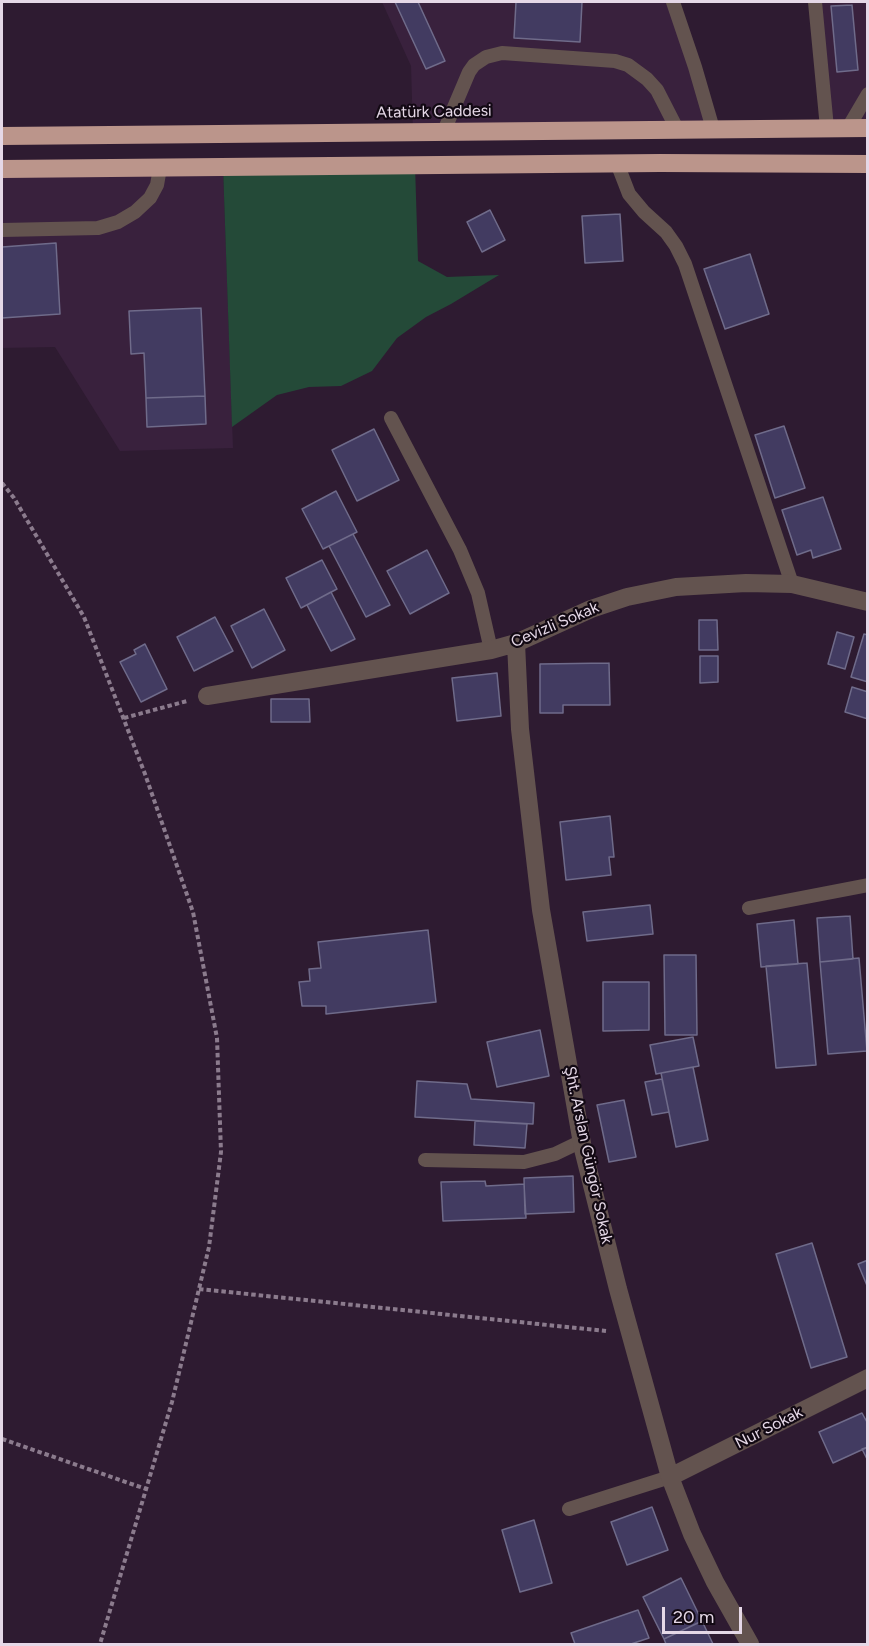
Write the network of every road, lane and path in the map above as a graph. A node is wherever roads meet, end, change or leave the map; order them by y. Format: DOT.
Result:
graph roads {
  1 [pos="673,2"];
  2 [pos="815,2"];
  3 [pos="867,94"];
  4 [pos="827,128"];
  5 [pos="848,128"];
  6 [pos="867,128"];
  7 [pos="677,129"];
  8 [pos="713,129"];
  9 [pos="444,131"];
  10 [pos="2,136"];
  11 [pos="617,163"];
  12 [pos="867,164"];
  13 [pos="160,168"];
  14 [pos="2,170"];
  15 [pos="2,230"];
  16 [pos="391,418"];
  17 [pos="2,483"];
  18 [pos="792,584"];
  19 [pos="867,602"];
  20 [pos="516,644"];
  21 [pos="491,650"];
  22 [pos="207,696"];
  23 [pos="124,718"];
  24 [pos="867,885"];
  25 [pos="749,908"];
  26 [pos="582,1141"];
  27 [pos="425,1160"];
  28 [pos="199,1289"];
  29 [pos="631,1334"];
  30 [pos="867,1378"];
  31 [pos="2,1439"];
  32 [pos="670,1477"];
  33 [pos="146,1489"];
  34 [pos="569,1509"];
  35 [pos="100,1644"];
  36 [pos="750,1644"];
  1 -- 8 [label="lane"];
  2 -- 4 [label="lane"];
  3 -- 5 [label="lane"];
  4 -- 5 [label="highway, Atatürk Caddesi"];
  4 -- 8 [label="highway, Atatürk Caddesi"];
  5 -- 6 [label="highway, Atatürk Caddesi"];
  7 -- 8 [label="highway, Atatürk Caddesi"];
  7 -- 9 [label="highway, Atatürk Caddesi"];
  7 -- 9 [label="lane"];
  9 -- 10 [label="highway, Atatürk Caddesi"];
  11 -- 12 [label="highway"];
  11 -- 13 [label="highway"];
  11 -- 18 [label="lane"];
  13 -- 14 [label="highway"];
  13 -- 15 [label="lane"];
  16 -- 21 [label="lane"];
  17 -- 23 [label="path"];
  18 -- 19 [label="street, Cevizli Sokak"];
  18 -- 20 [label="street, Cevizli Sokak"];
  20 -- 21 [label="street, Cevizli Sokak"];
  20 -- 26 [label="street, Şht. Arslan Güngör Sokak"];
  21 -- 22 [label="street, Cevizli Sokak"];
  22 -- 23 [label="path"];
  23 -- 28 [label="path"];
  24 -- 25 [label="lane"];
  26 -- 27 [label="lane"];
  26 -- 29 [label="street, Şht. Arslan Güngör Sokak"];
  28 -- 29 [label="path"];
  28 -- 33 [label="path"];
  29 -- 32 [label="street, Şht. Arslan Güngör Sokak"];
  30 -- 32 [label="street, Nur Sokak"];
  31 -- 33 [label="path"];
  32 -- 34 [label="lane"];
  32 -- 36 [label="street, Şht. Arslan Güngör Sokak"];
  33 -- 35 [label="path"];
}
